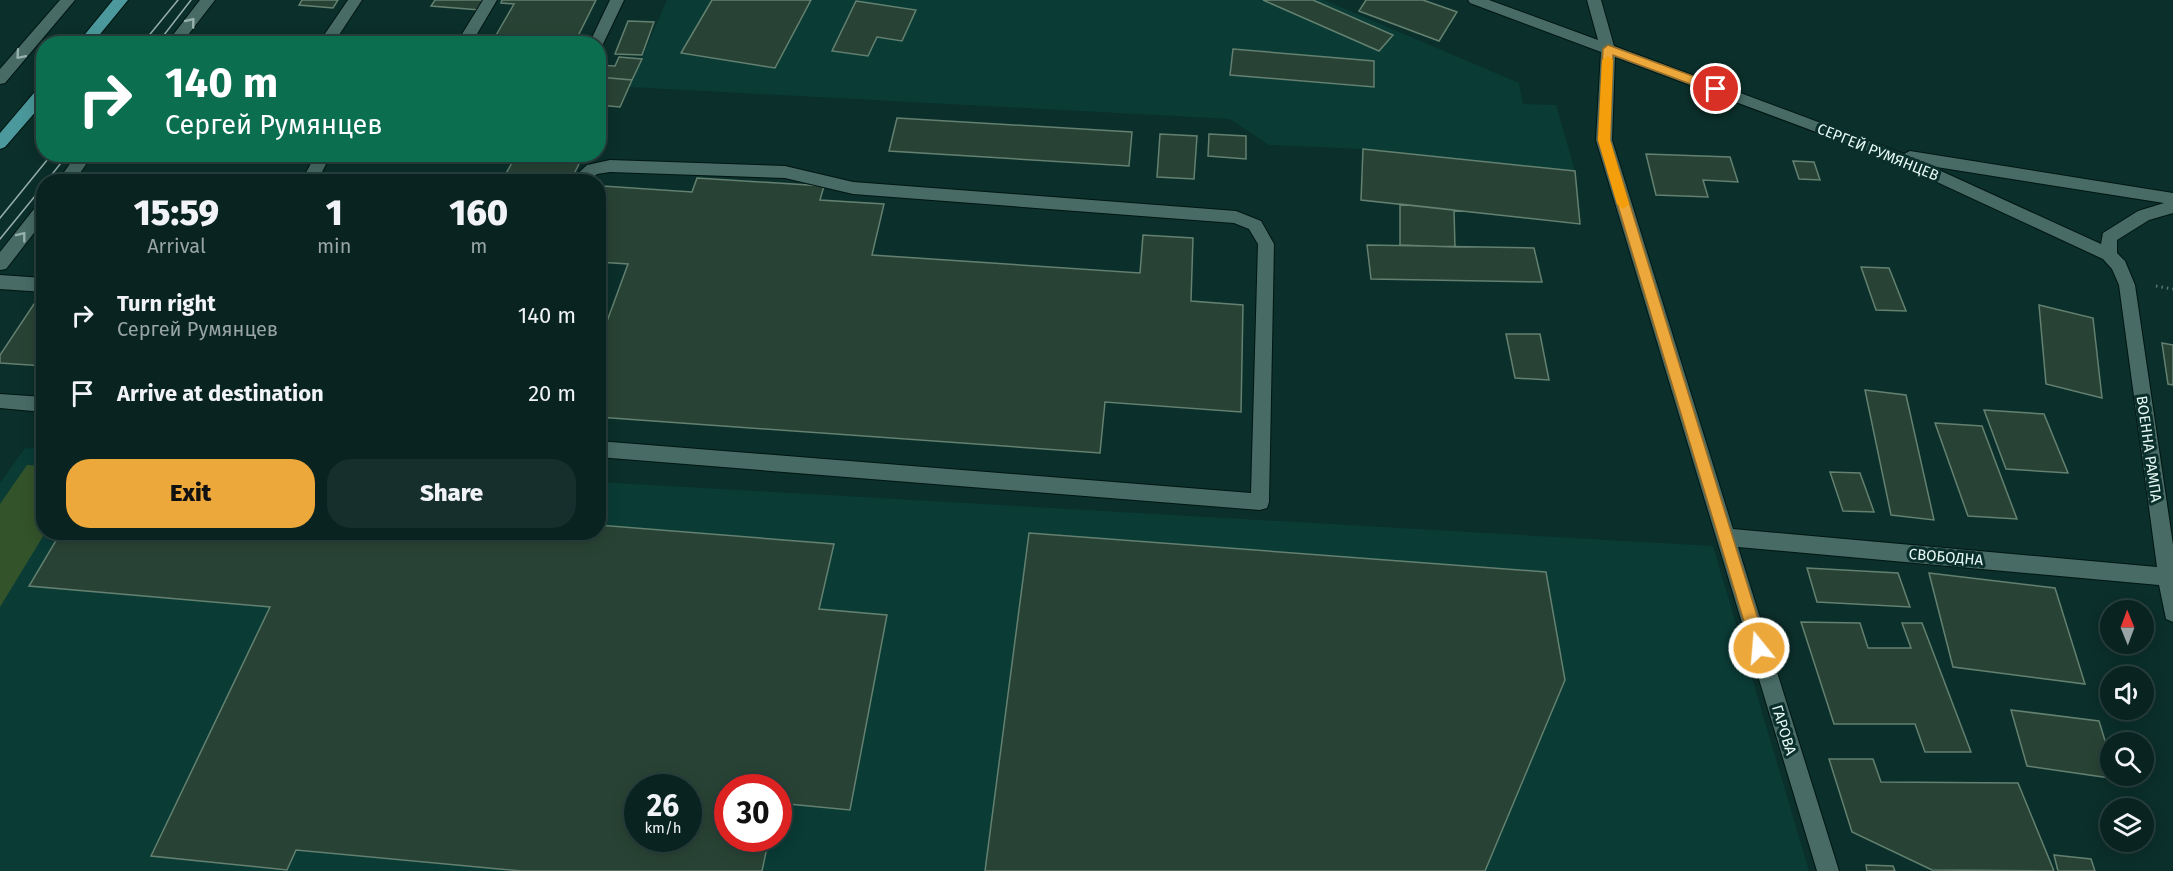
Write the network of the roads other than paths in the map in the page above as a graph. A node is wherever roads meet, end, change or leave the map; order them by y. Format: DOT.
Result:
graph roads {
  1 [pos="64,0"];
  2 [pos="121,0"];
  3 [pos="208,0"];
  4 [pos="354,0"];
  5 [pos="490,0"];
  6 [pos="617,0"];
  7 [pos="1475,0"];
  8 [pos="1594,0"];
  9 [pos="91,36"];
  10 [pos="179,36"];
  11 [pos="329,36"];
  12 [pos="468,36"];
  13 [pos="600,36"];
  14 [pos="1608,49"];
  15 [pos="0,79"];
  16 [pos="36,101"];
  17 [pos="0,143"];
  18 [pos="1888,153"];
  19 [pos="80,162"];
  20 [pos="70,174"];
  21 [pos="587,174"];
  22 [pos="2173,199"];
  23 [pos="2173,207"];
  24 [pos="36,218"];
  25 [pos="2109,255"];
  26 [pos="0,264"];
  27 [pos="0,282"];
  28 [pos="36,284"];
  29 [pos="0,401"];
  30 [pos="36,404"];
  31 [pos="606,450"];
  32 [pos="1725,537"];
  33 [pos="2167,577"];
  34 [pos="2173,613"];
  35 [pos="1828,871"];
  1 -- 15 [label="street, one-way"];
  2 -- 9 [label="main road"];
  10 -- 3 [label="street, one-way"];
  4 -- 11 [label="street"];
  5 -- 12 [label="street"];
  6 -- 13 [label="street"];
  7 -- 14 [label="street, СЕРГЕЙ РУМЯНЦЕВ"];
  8 -- 14 [label="street, ГАРОВА"];
  14 -- 18 [label="street, СЕРГЕЙ РУМЯНЦЕВ"];
  14 -- 32 [label="street, ГАРОВА"];
  16 -- 17 [label="main road"];
  18 -- 22 [label="street"];
  18 -- 25 [label="street, СЕРГЕЙ РУМЯНЦЕВ"];
  19 -- 20 [label="street"];
  21 -- 31 [label="street"];
  23 -- 25 [label="street"];
  26 -- 24 [label="street, one-way"];
  25 -- 33 [label="street, ВОЕННА РАМПА"];
  27 -- 28 [label="street"];
  29 -- 30 [label="street"];
  32 -- 33 [label="street, СВОБОДНА"];
  32 -- 35 [label="street, ГАРОВА"];
  33 -- 34 [label="street, ВОЕННА РАМПА"];
}
